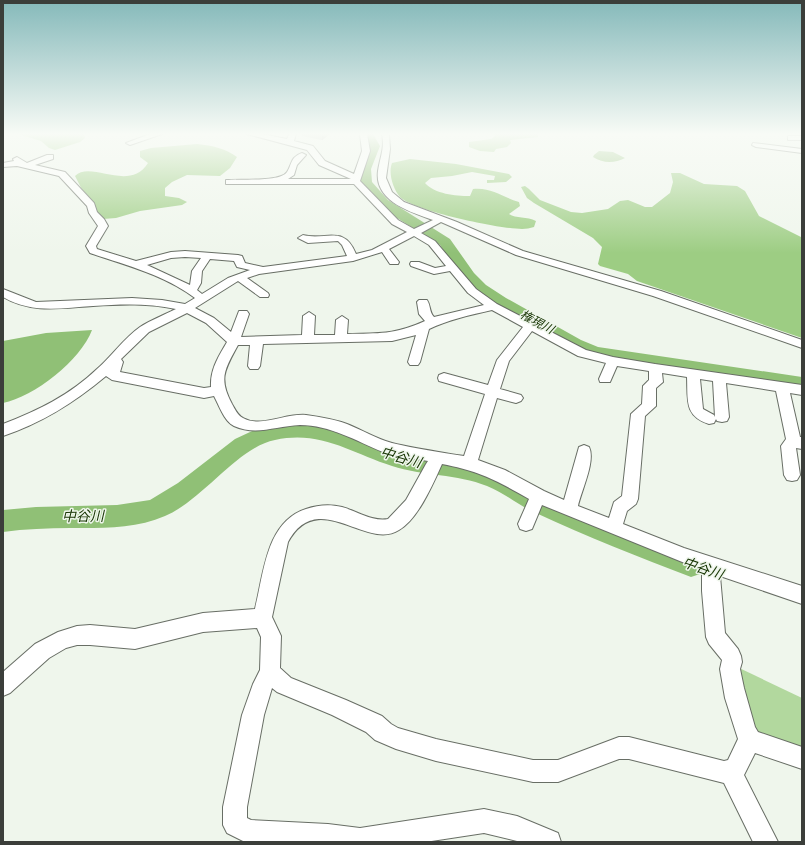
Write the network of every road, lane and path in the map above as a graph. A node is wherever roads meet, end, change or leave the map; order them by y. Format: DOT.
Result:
graph roads {
  1 [pos="60,173"];
  2 [pos="289,173"];
  3 [pos="344,173"];
  4 [pos="360,173"];
  5 [pos="381,173"];
  6 [pos="356,179"];
  7 [pos="279,181"];
  8 [pos="229,182"];
  9 [pos="374,183"];
  10 [pos="385,187"];
  11 [pos="441,219"];
  12 [pos="416,232"];
  13 [pos="303,238"];
  14 [pos="384,248"];
  15 [pos="206,256"];
  16 [pos="353,258"];
  17 [pos="394,262"];
  18 [pos="138,264"];
  19 [pos="416,266"];
  20 [pos="451,268"];
  21 [pos="260,270"];
  22 [pos="239,277"];
  23 [pos="191,291"];
  24 [pos="3,292"];
  25 [pos="264,295"];
  26 [pos="202,299"];
  27 [pos="423,302"];
  28 [pos="493,306"];
  29 [pos="187,308"];
  30 [pos="243,314"];
  31 [pos="309,316"];
  32 [pos="342,320"];
  33 [pos="428,326"];
  34 [pos="530,326"];
  35 [pos="308,338"];
  36 [pos="339,339"];
  37 [pos="257,340"];
  38 [pos="234,342"];
  39 [pos="802,344"];
  40 [pos="113,360"];
  41 [pos="613,361"];
  42 [pos="414,362"];
  43 [pos="254,366"];
  44 [pos="655,368"];
  45 [pos="693,374"];
  46 [pos="444,378"];
  47 [pos="719,378"];
  48 [pos="605,379"];
  49 [pos="782,388"];
  50 [pos="218,390"];
  51 [pos="802,390"];
  52 [pos="494,392"];
  53 [pos="516,398"];
  54 [pos="722,417"];
  55 [pos="709,419"];
  56 [pos="3,430"];
  57 [pos="798,442"];
  58 [pos="584,451"];
  59 [pos="434,463"];
  60 [pos="469,463"];
  61 [pos="792,475"];
  62 [pos="538,496"];
  63 [pos="569,510"];
  64 [pos="526,524"];
  65 [pos="614,528"];
  66 [pos="711,570"];
  67 [pos="802,595"];
  68 [pos="262,618"];
  69 [pos="270,672"];
  70 [pos="3,686"];
  71 [pos="752,743"];
  72 [pos="802,758"];
  73 [pos="730,772"];
  74 [pos="549,842"];
  75 [pos="766,842"];
  1 -- 18 [label="street"];
  2 -- 7 [label="street"];
  3 -- 6 [label="street"];
  4 -- 6 [label="street"];
  5 -- 10 [label="street"];
  6 -- 7 [label="street"];
  6 -- 12 [label="street"];
  7 -- 8 [label="street"];
  9 -- 10 [label="street"];
  10 -- 11 [label="street"];
  11 -- 12 [label="street"];
  11 -- 39 [label="street"];
  12 -- 14 [label="street"];
  12 -- 20 [label="street"];
  13 -- 16 [label="street"];
  14 -- 16 [label="street"];
  14 -- 17 [label="street"];
  15 -- 18 [label="street"];
  15 -- 21 [label="street"];
  15 -- 23 [label="street"];
  16 -- 21 [label="street"];
  18 -- 23 [label="street"];
  19 -- 20 [label="street"];
  20 -- 28 [label="street"];
  21 -- 22 [label="street"];
  22 -- 25 [label="street"];
  22 -- 26 [label="street"];
  23 -- 26 [label="street"];
  24 -- 29 [label="street"];
  26 -- 29 [label="street"];
  27 -- 33 [label="street"];
  28 -- 33 [label="street"];
  28 -- 34 [label="street"];
  29 -- 38 [label="street"];
  29 -- 40 [label="street"];
  30 -- 38 [label="street"];
  31 -- 35 [label="street"];
  32 -- 36 [label="street"];
  33 -- 36 [label="street"];
  33 -- 42 [label="street"];
  34 -- 41 [label="street"];
  34 -- 52 [label="street"];
  35 -- 36 [label="street"];
  35 -- 37 [label="street"];
  37 -- 38 [label="street"];
  37 -- 43 [label="street"];
  38 -- 50 [label="street"];
  40 -- 50 [label="street"];
  40 -- 56 [label="street"];
  41 -- 44 [label="street"];
  41 -- 48 [label="street"];
  44 -- 45 [label="street"];
  44 -- 65 [label="street"];
  45 -- 47 [label="street"];
  45 -- 55 [label="street"];
  46 -- 52 [label="street"];
  47 -- 49 [label="street"];
  47 -- 54 [label="street"];
  49 -- 51 [label="street"];
  49 -- 57 [label="street"];
  50 -- 59 [label="street"];
  52 -- 53 [label="street"];
  52 -- 60 [label="street"];
  57 -- 61 [label="street"];
  58 -- 63 [label="street"];
  59 -- 60 [label="street"];
  59 -- 68 [label="street"];
  60 -- 62 [label="street"];
  62 -- 63 [label="street"];
  62 -- 64 [label="street"];
  63 -- 65 [label="street"];
  65 -- 66 [label="street"];
  66 -- 67 [label="street"];
  66 -- 71 [label="street"];
  68 -- 69 [label="street"];
  68 -- 70 [label="street"];
  69 -- 73 [label="street"];
  69 -- 74 [label="street"];
  71 -- 72 [label="street"];
  71 -- 73 [label="street"];
  73 -- 75 [label="street"];
}
